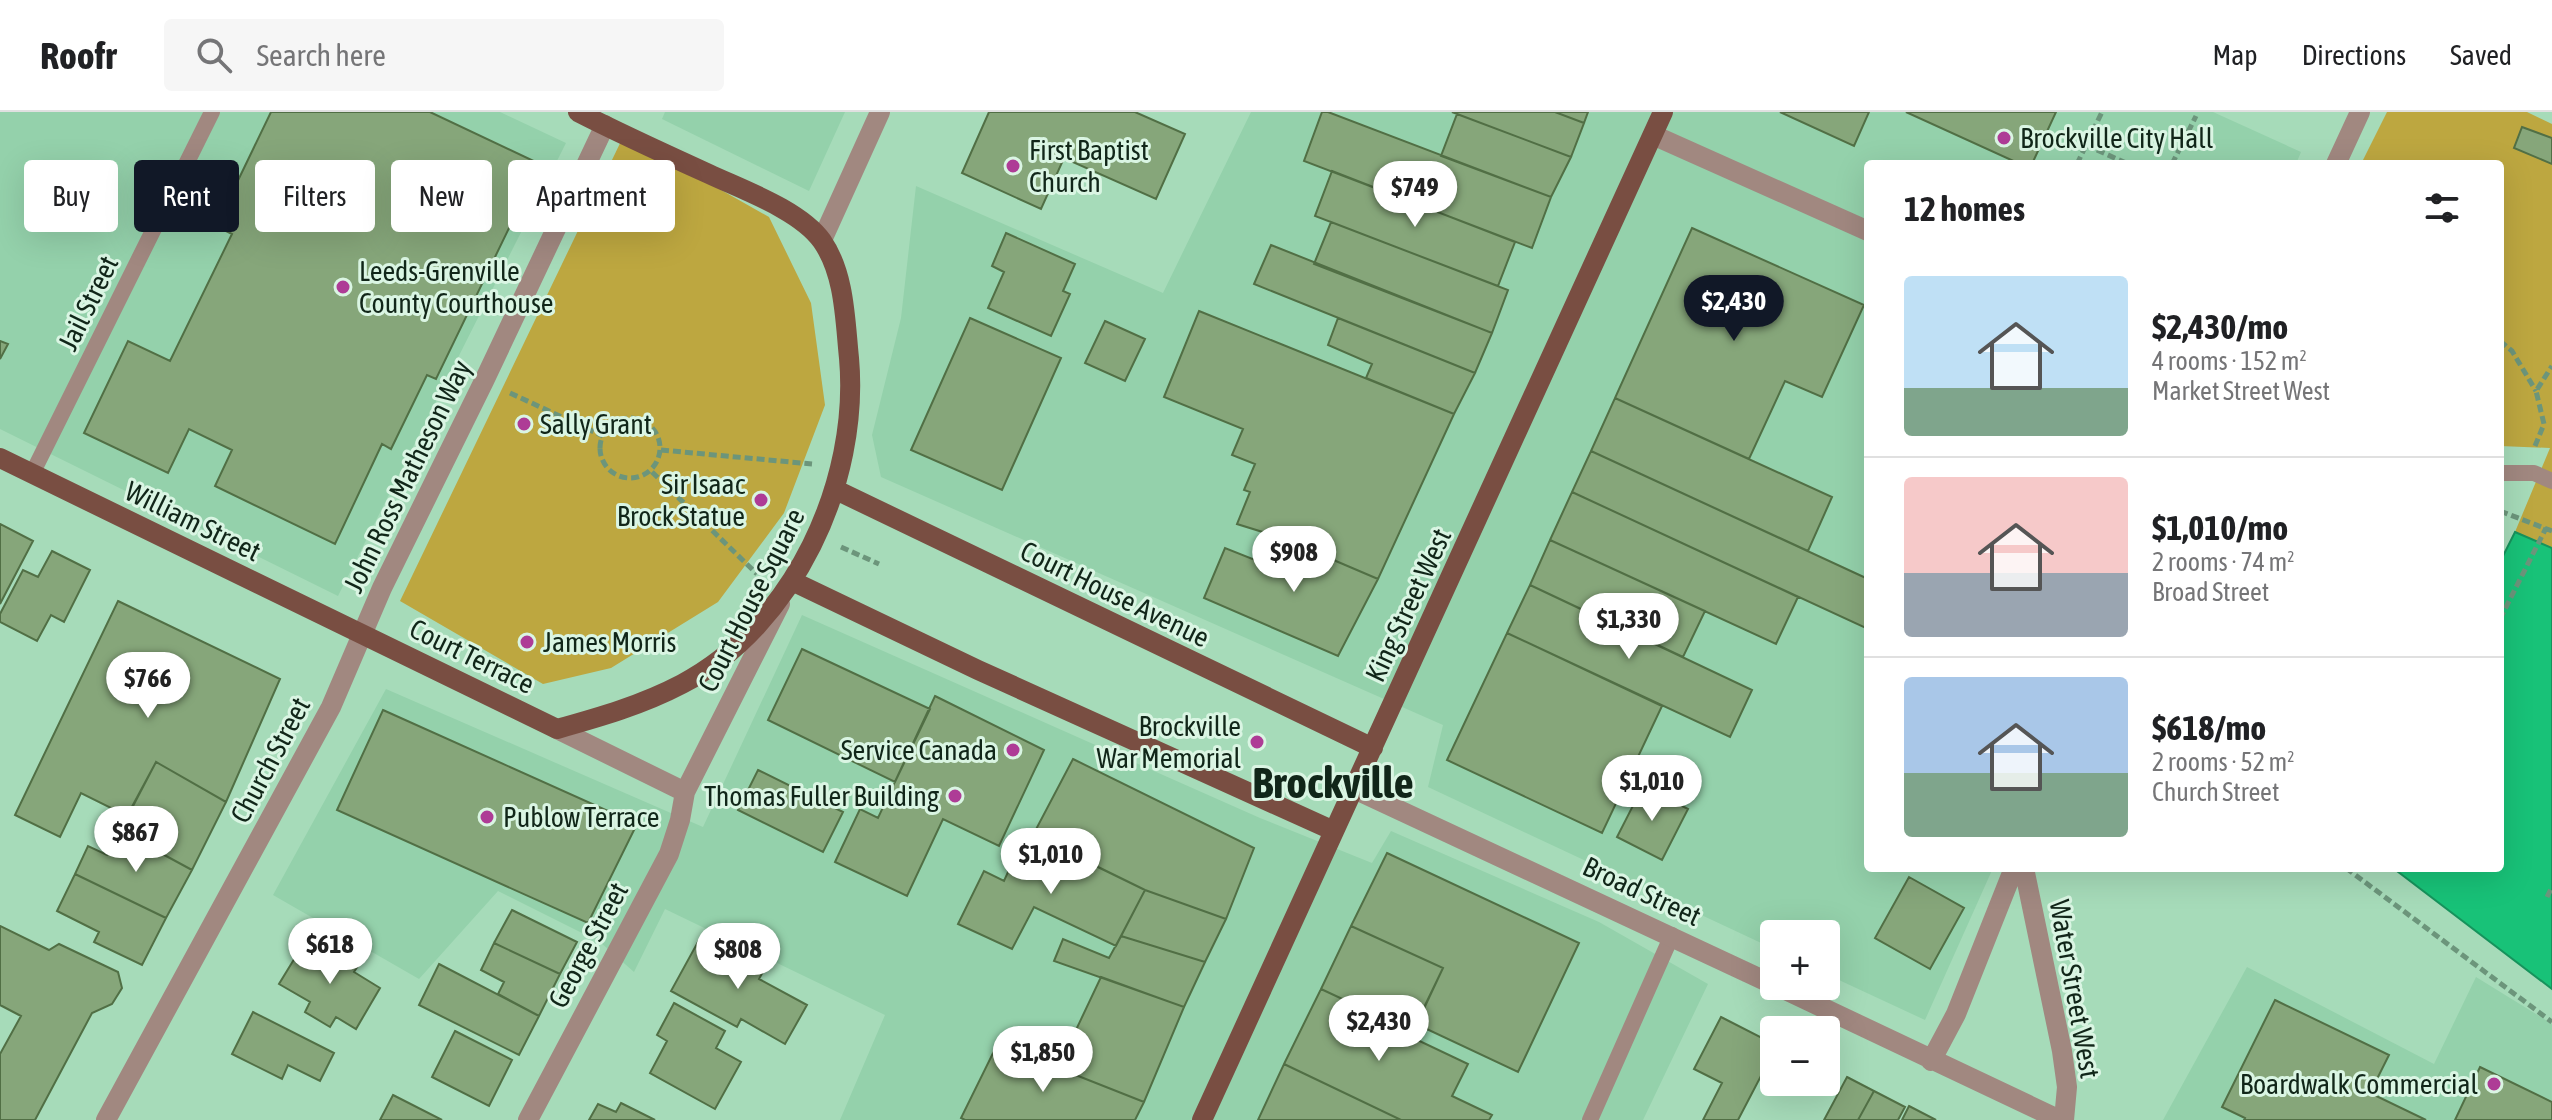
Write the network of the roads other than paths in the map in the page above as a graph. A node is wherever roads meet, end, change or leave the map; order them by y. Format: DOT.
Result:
graph roads {
  1 [pos="212,112"];
  2 [pos="578,112"];
  3 [pos="880,112"];
  4 [pos="1663,112"];
  5 [pos="2360,112"];
  6 [pos="605,125"];
  7 [pos="1653,135"];
  8 [pos="2338,160"];
  9 [pos="1864,229"];
  10 [pos="822,240"];
  11 [pos="0,458"];
  12 [pos="2504,473"];
  13 [pos="32,474"];
  14 [pos="2552,481"];
  15 [pos="834,489"];
  16 [pos="792,581"];
  17 [pos="362,634"];
  18 [pos="557,729"];
  19 [pos="1373,748"];
  20 [pos="1354,789"];
  21 [pos="685,792"];
  22 [pos="1334,831"];
  23 [pos="2012,872"];
  24 [pos="2025,872"];
  25 [pos="1672,935"];
  26 [pos="1760,978"];
  27 [pos="1806,1000"];
  28 [pos="1931,1061"];
  29 [pos="106,1120"];
  30 [pos="528,1120"];
  31 [pos="1202,1120"];
  32 [pos="1590,1120"];
  33 [pos="2062,1120"];
  1 -- 13 [label="lane, Jail Street"];
  2 -- 6 [label="main road"];
  3 -- 10 [label="street"];
  4 -- 7 [label="main road, King Street West"];
  5 -- 8 [label="street"];
  6 -- 10 [label="main road"];
  6 -- 17 [label="street, John Ross Matheson Way"];
  7 -- 9 [label="street"];
  7 -- 19 [label="main road, King Street West"];
  10 -- 15 [label="main road, Court House Square"];
  11 -- 13 [label="main road, William Street"];
  12 -- 14 [label="lane"];
  13 -- 17 [label="main road, William Street"];
  15 -- 16 [label="main road, Court House Square"];
  15 -- 19 [label="main road, Court House Avenue"];
  16 -- 18 [label="main road"];
  16 -- 21 [label="street, Court House Square"];
  16 -- 22 [label="main road"];
  17 -- 18 [label="main road, Court Terrace"];
  17 -- 29 [label="street, Church Street"];
  18 -- 21 [label="street, Court Terrace"];
  19 -- 20 [label="main road, King Street West"];
  20 -- 22 [label="main road, King Street West"];
  20 -- 25 [label="street, Broad Street"];
  21 -- 30 [label="street, George Street"];
  22 -- 31 [label="main road, King Street West"];
  23 -- 28 [label="street, Water Street West"];
  24 -- 33 [label="street, Water Street West"];
  25 -- 26 [label="street, Broad Street"];
  25 -- 32 [label="lane"];
  27 -- 28 [label="street, Broad Street"];
  28 -- 33 [label="street, Broad Street"];
}
